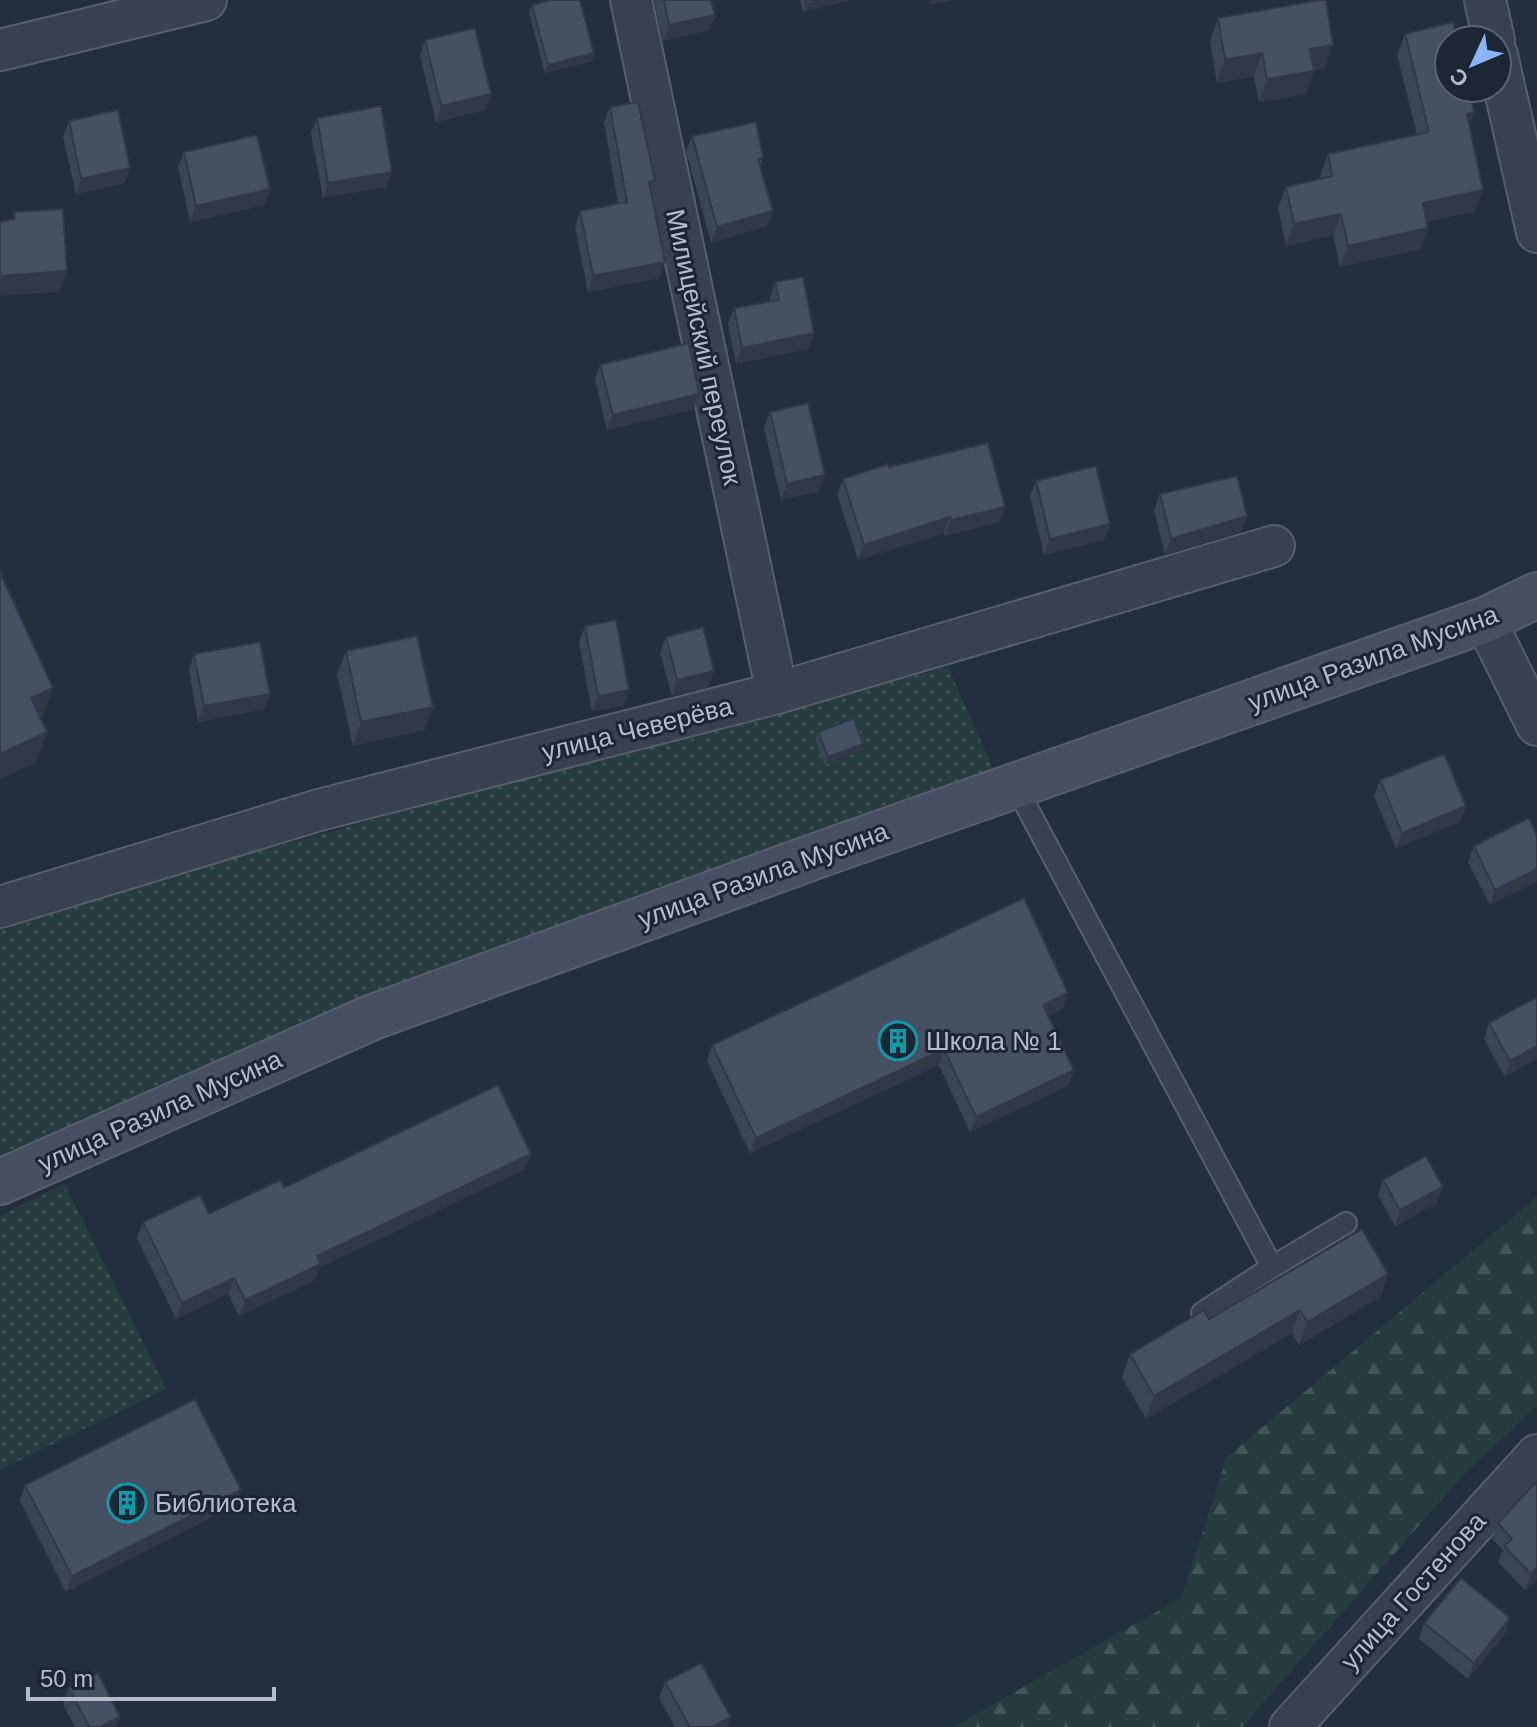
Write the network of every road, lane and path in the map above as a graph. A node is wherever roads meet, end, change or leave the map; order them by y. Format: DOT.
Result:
graph roads {
  1 [pos="206,0"];
  2 [pos="631,0"];
  3 [pos="1485,0"];
  4 [pos="1490,24"];
  5 [pos="0,50"];
  6 [pos="1508,104"];
  7 [pos="1537,232"];
  8 [pos="1274,546"];
  9 [pos="1537,595"];
  10 [pos="1485,620"];
  11 [pos="777,693"];
  12 [pos="1537,725"];
  13 [pos="1015,785"];
  14 [pos="0,907"];
  15 [pos="0,1182"];
  16 [pos="1346,1223"];
  17 [pos="1272,1267"];
  18 [pos="1202,1313"];
  19 [pos="1537,1455"];
  20 [pos="1290,1727"];
  1 -- 5 [label="street"];
  2 -- 11 [label="street, Милицейский переулок"];
  3 -- 4 [label="street"];
  6 -- 7 [label="street"];
  8 -- 11 [label="street, улица Чеверёва"];
  9 -- 10 [label="main road, улица Разила Мусина"];
  10 -- 12 [label="street"];
  10 -- 13 [label="main road, улица Разила Мусина"];
  11 -- 14 [label="street, улица Чеверёва"];
  13 -- 15 [label="main road, улица Разила Мусина"];
  13 -- 17 [label="lane"];
  16 -- 17 [label="lane"];
  17 -- 18 [label="lane"];
  19 -- 20 [label="street, улица Гостенова"];
}
